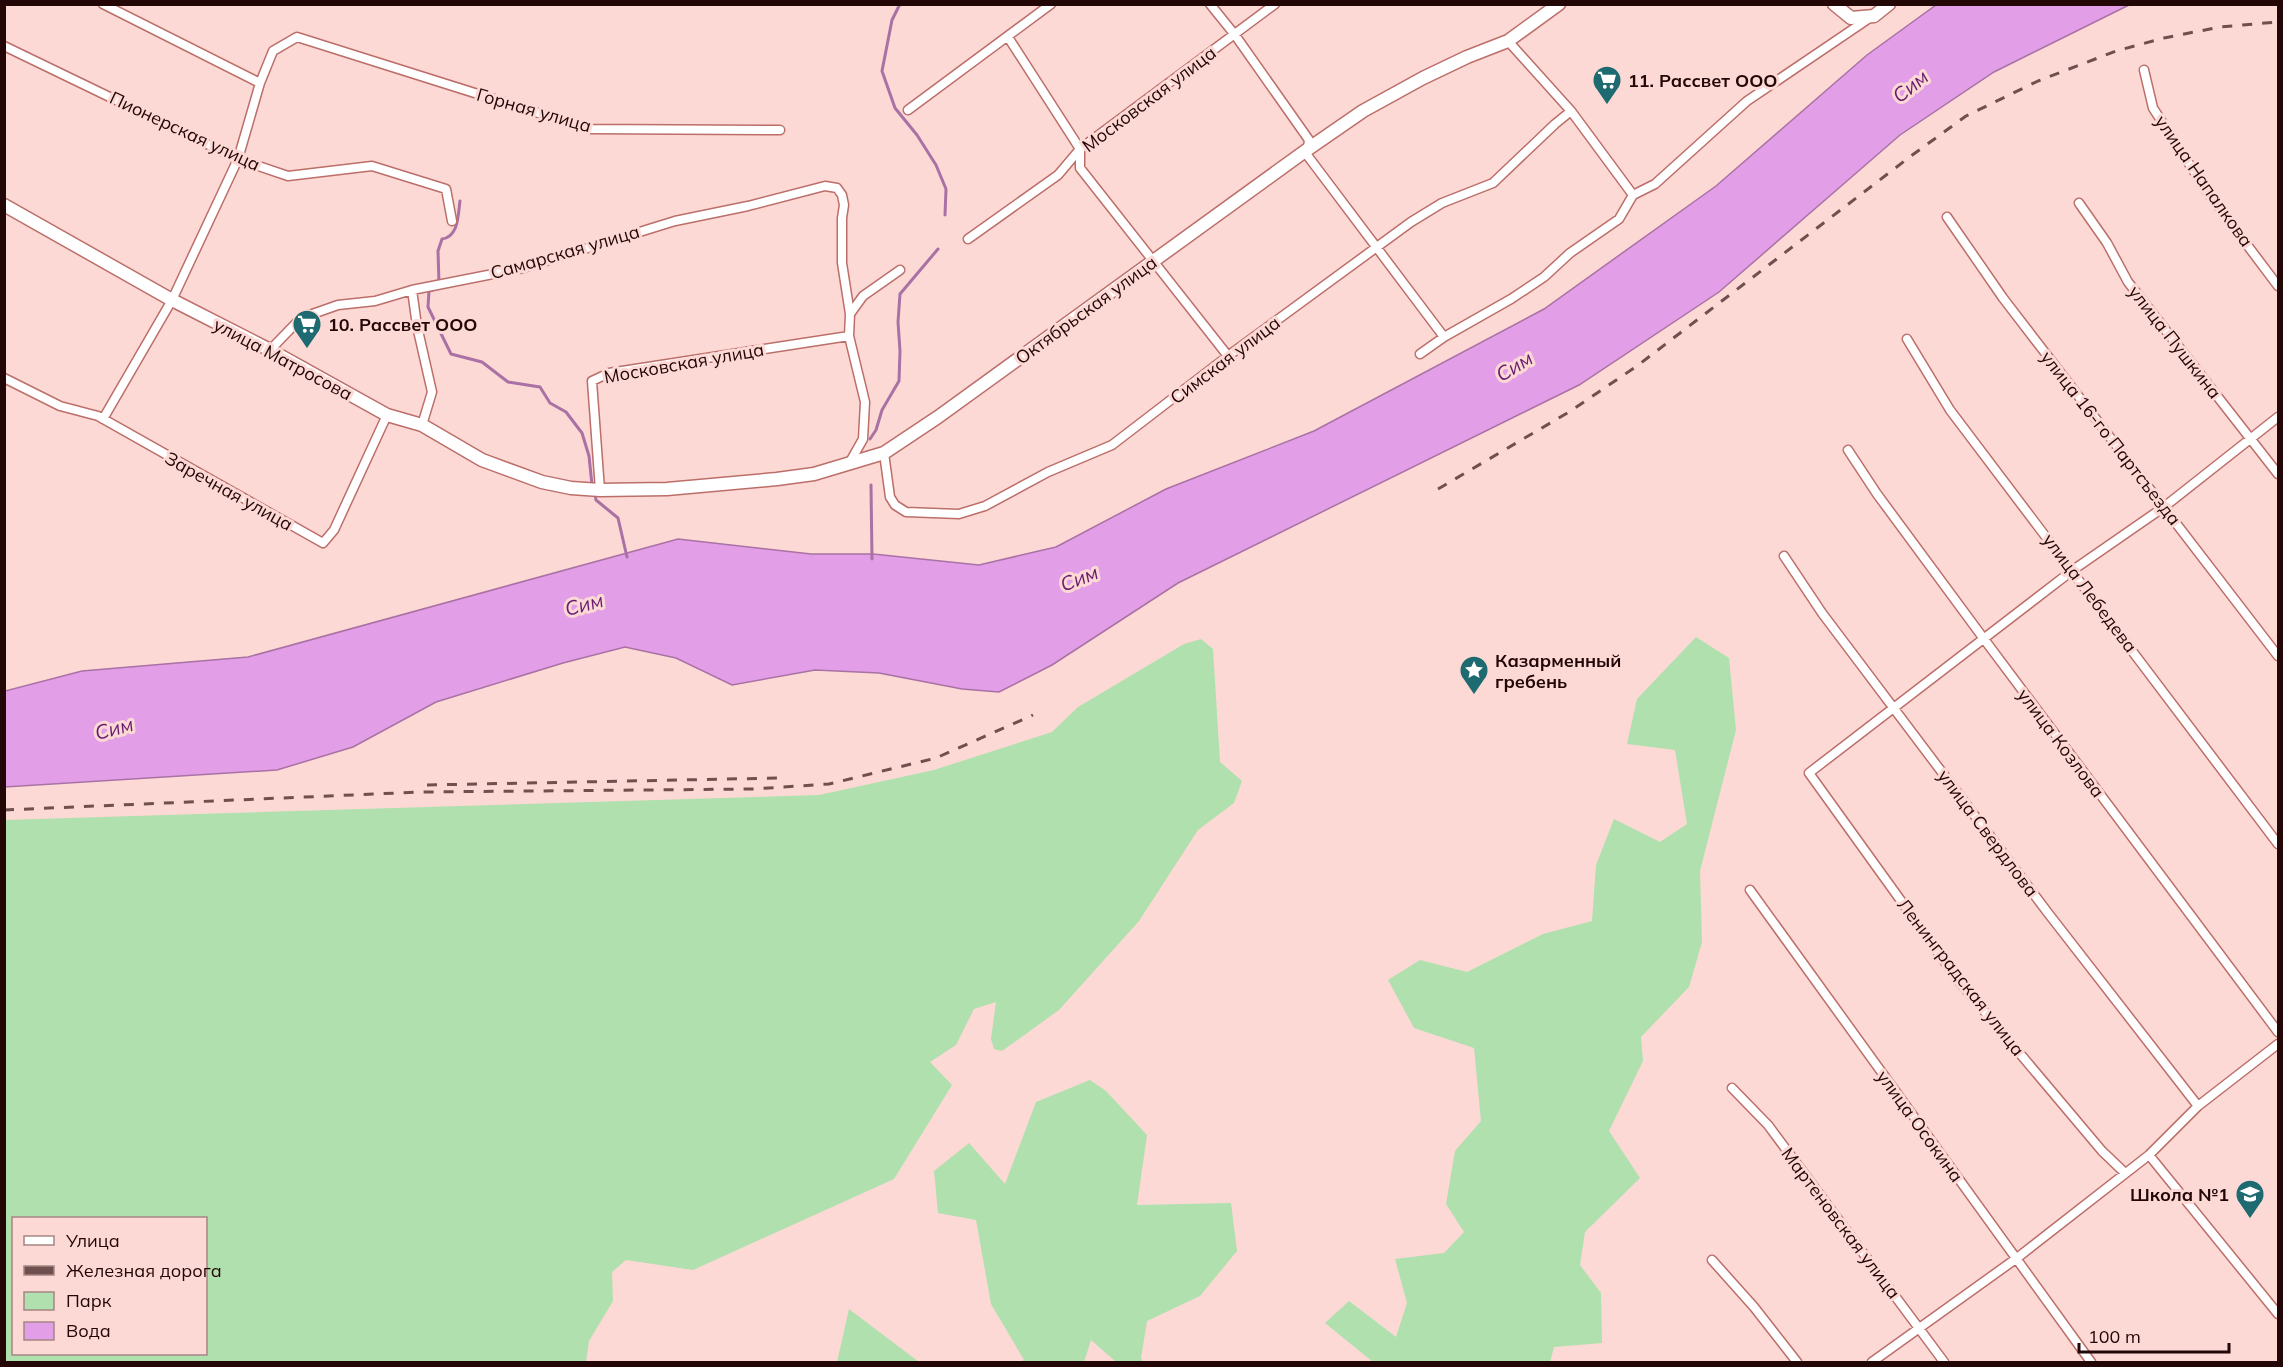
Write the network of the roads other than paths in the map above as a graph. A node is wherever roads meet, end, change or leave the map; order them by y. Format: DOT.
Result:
graph roads {
  1 [pos="103,4"];
  2 [pos="1051,4"];
  3 [pos="1210,4"];
  4 [pos="1275,4"];
  5 [pos="1559,4"];
  6 [pos="1834,4"];
  7 [pos="1889,4"];
  8 [pos="1874,15"];
  9 [pos="1235,35"];
  10 [pos="1008,37"];
  11 [pos="1508,41"];
  12 [pos="4,46"];
  13 [pos="2144,70"];
  14 [pos="260,83"];
  15 [pos="908,110"];
  16 [pos="1571,111"];
  17 [pos="780,130"];
  18 [pos="1308,148"];
  19 [pos="1080,149"];
  20 [pos="238,159"];
  21 [pos="1633,195"];
  22 [pos="2079,203"];
  23 [pos="4,205"];
  24 [pos="1947,216"];
  25 [pos="452,221"];
  26 [pos="968,239"];
  27 [pos="1378,248"];
  28 [pos="1155,261"];
  29 [pos="900,270"];
  30 [pos="2278,286"];
  31 [pos="412,290"];
  32 [pos="172,300"];
  33 [pos="850,314"];
  34 [pos="849,336"];
  35 [pos="1444,337"];
  36 [pos="1907,339"];
  37 [pos="270,350"];
  38 [pos="1420,354"];
  39 [pos="1228,356"];
  40 [pos="4,378"];
  41 [pos="387,415"];
  42 [pos="2278,417"];
  43 [pos="103,420"];
  44 [pos="422,425"];
  45 [pos="2252,440"];
  46 [pos="1848,450"];
  47 [pos="884,453"];
  48 [pos="850,462"];
  49 [pos="2278,474"];
  50 [pos="571,488"];
  51 [pos="600,490"];
  52 [pos="2164,507"];
  53 [pos="1784,556"];
  54 [pos="2073,570"];
  55 [pos="1984,639"];
  56 [pos="2278,656"];
  57 [pos="1894,707"];
  58 [pos="2278,844"];
  59 [pos="1750,890"];
  60 [pos="2278,1032"];
  61 [pos="2278,1044"];
  62 [pos="1732,1088"];
  63 [pos="2198,1106"];
  64 [pos="2149,1155"];
  65 [pos="2124,1173"];
  66 [pos="2017,1258"];
  67 [pos="1712,1260"];
  68 [pos="2278,1314"];
  69 [pos="1919,1327"];
  70 [pos="1797,1362"];
  71 [pos="1872,1362"];
  72 [pos="1944,1362"];
  73 [pos="2091,1362"];
  1 -- 14 [label="street"];
  2 -- 10 [label="street"];
  3 -- 9 [label="street"];
  4 -- 9 [label="street, Московская улица"];
  5 -- 11 [label="main road, Октябрьская улица"];
  6 -- 8 [label="main road"];
  7 -- 8 [label="main road"];
  8 -- 21 [label="street"];
  9 -- 18 [label="street"];
  9 -- 19 [label="street, Московская улица"];
  10 -- 15 [label="street"];
  10 -- 19 [label="street"];
  11 -- 16 [label="street"];
  11 -- 18 [label="main road, Октябрьская улица"];
  12 -- 20 [label="street, Пионерская улица"];
  13 -- 30 [label="street, улица Напалкова"];
  14 -- 17 [label="street, Горная улица"];
  14 -- 20 [label="street"];
  16 -- 21 [label="street"];
  16 -- 27 [label="street, Симская улица"];
  18 -- 27 [label="street"];
  18 -- 28 [label="main road, Октябрьская улица"];
  19 -- 26 [label="street, Московская улица"];
  19 -- 28 [label="street"];
  20 -- 25 [label="street, Пионерская улица"];
  20 -- 32 [label="street"];
  21 -- 35 [label="street"];
  22 -- 45 [label="street, улица Пушкина"];
  23 -- 32 [label="main road, улица Матросова"];
  24 -- 52 [label="street, улица 16-го Партсъезда"];
  27 -- 35 [label="street"];
  27 -- 39 [label="street, Симская улица"];
  28 -- 39 [label="street"];
  28 -- 47 [label="main road, Октябрьская улица"];
  29 -- 33 [label="street"];
  31 -- 33 [label="street, Самарская улица"];
  31 -- 37 [label="street, Самарская улица"];
  31 -- 44 [label="street"];
  32 -- 37 [label="main road, улица Матросова"];
  32 -- 43 [label="street"];
  33 -- 34 [label="street"];
  34 -- 48 [label="street"];
  34 -- 51 [label="street, Московская улица"];
  35 -- 38 [label="street"];
  36 -- 54 [label="street, улица Лебедева"];
  37 -- 41 [label="main road, улица Матросова"];
  39 -- 47 [label="street, Симская улица"];
  40 -- 43 [label="street, Заречная улица"];
  41 -- 43 [label="street, Заречная улица"];
  41 -- 44 [label="main road, улица Матросова"];
  42 -- 45 [label="street"];
  44 -- 50 [label="main road, улица Матросова"];
  45 -- 49 [label="street, улица Пушкина"];
  45 -- 52 [label="street"];
  46 -- 55 [label="street, улица Козлова"];
  47 -- 48 [label="main road, Октябрьская улица"];
  48 -- 51 [label="main road, Октябрьская улица"];
  50 -- 51 [label="main road, Октябрьская улица"];
  52 -- 54 [label="street"];
  52 -- 56 [label="street, улица 16-го Партсъезда"];
  53 -- 57 [label="street, улица Свердлова"];
  54 -- 55 [label="street"];
  54 -- 58 [label="street, улица Лебедева"];
  55 -- 57 [label="street"];
  55 -- 60 [label="street, улица Козлова"];
  57 -- 63 [label="street, улица Свердлова"];
  57 -- 65 [label="street, Ленинградская улица"];
  59 -- 66 [label="street, улица Осокина"];
  61 -- 63 [label="street"];
  62 -- 69 [label="street, Мартеновская улица"];
  63 -- 64 [label="street"];
  64 -- 65 [label="street"];
  64 -- 68 [label="street"];
  65 -- 66 [label="street"];
  66 -- 69 [label="street"];
  66 -- 73 [label="street, улица Осокина"];
  67 -- 70 [label="street"];
  69 -- 71 [label="street"];
  69 -- 72 [label="street, Мартеновская улица"];
}
